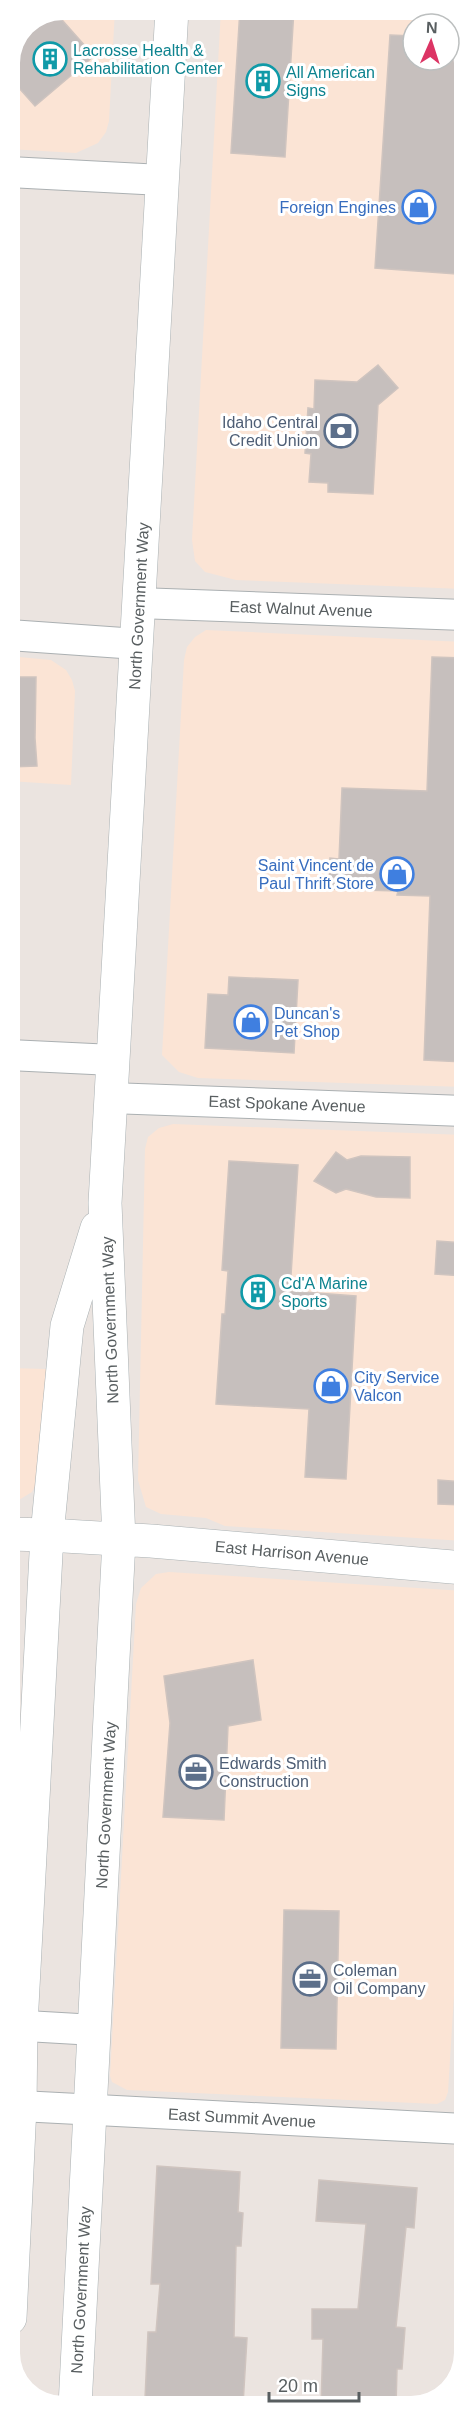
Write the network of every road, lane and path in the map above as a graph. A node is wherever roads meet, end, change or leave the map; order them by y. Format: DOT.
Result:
graph roads {
  1 [pos="171,20"];
  2 [pos="20,173"];
  3 [pos="162,180"];
  4 [pos="138,603"];
  5 [pos="453,615"];
  6 [pos="20,636"];
  7 [pos="137,644"];
  8 [pos="20,1056"];
  9 [pos="112,1060"];
  10 [pos="110,1098"];
  11 [pos="453,1111"];
  12 [pos="105,1203"];
  13 [pos="20,1534"];
  14 [pos="47,1535"];
  15 [pos="119,1540"];
  16 [pos="454,1567"];
  17 [pos="20,1948"];
  18 [pos="20,2025"];
  19 [pos="95,2030"];
  20 [pos="20,2106"];
  21 [pos="90,2111"];
  22 [pos="454,2129"];
  23 [pos="76,2396"];
  1 -- 3 [label="main road, North Government Way"];
  2 -- 3 [label="street"];
  3 -- 4 [label="main road, North Government Way"];
  4 -- 5 [label="street, East Walnut Avenue"];
  4 -- 7 [label="main road, North Government Way"];
  6 -- 7 [label="street"];
  7 -- 9 [label="main road, North Government Way"];
  8 -- 9 [label="street"];
  9 -- 10 [label="main road, North Government Way"];
  10 -- 11 [label="street, East Spokane Avenue"];
  10 -- 12 [label="main road, North Government Way"];
  12 -- 14 [label="main road, North Government Way"];
  12 -- 15 [label="main road, North Government Way"];
  13 -- 14 [label="main road, East Harrison Avenue"];
  14 -- 15 [label="main road, East Harrison Avenue"];
  14 -- 17 [label="main road, North Government Way"];
  15 -- 16 [label="main road, East Harrison Avenue"];
  15 -- 19 [label="main road, North Government Way"];
  18 -- 19 [label="street"];
  19 -- 21 [label="main road, North Government Way"];
  20 -- 21 [label="street, East Summit Avenue"];
  21 -- 22 [label="street, East Summit Avenue"];
  21 -- 23 [label="main road, North Government Way"];
}
